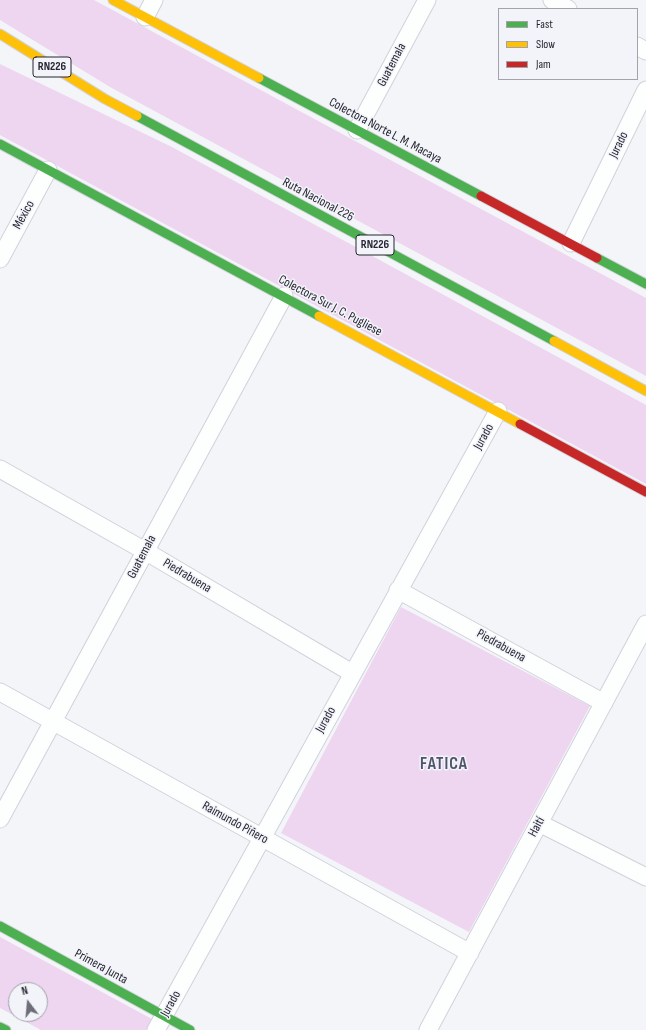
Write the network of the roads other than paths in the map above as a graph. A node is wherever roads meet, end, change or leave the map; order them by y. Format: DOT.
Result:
graph roads {
  1 [pos="113,0"];
  2 [pos="154,0"];
  3 [pos="427,0"];
  4 [pos="552,0"];
  5 [pos="566,8"];
  6 [pos="145,17"];
  7 [pos="0,34"];
  8 [pos="35,67"];
  9 [pos="646,90"];
  10 [pos="105,99"];
  11 [pos="357,130"];
  12 [pos="0,144"];
  13 [pos="48,170"];
  14 [pos="571,243"];
  15 [pos="0,259"];
  16 [pos="646,284"];
  17 [pos="284,296"];
  18 [pos="646,391"];
  19 [pos="498,411"];
  20 [pos="0,469"];
  21 [pos="646,492"];
  22 [pos="145,551"];
  23 [pos="398,590"];
  24 [pos="646,624"];
  25 [pos="352,673"];
  26 [pos="0,692"];
  27 [pos="604,703"];
  28 [pos="52,723"];
  29 [pos="0,819"];
  30 [pos="539,823"];
  31 [pos="262,838"];
  32 [pos="646,877"];
  33 [pos="0,926"];
  34 [pos="470,953"];
  35 [pos="160,1023"];
  36 [pos="0,1027"];
  37 [pos="6,1030"];
  38 [pos="190,1030"];
  39 [pos="428,1030"];
  1 -- 6 [label="main road, Colectora Norte L. M. Macaya"];
  2 -- 6 [label="street"];
  3 -- 11 [label="street, Guatemala"];
  4 -- 5 [label="street"];
  6 -- 11 [label="main road, Colectora Norte L. M. Macaya"];
  7 -- 10 [label="main road, Ruta Nacional 226 / RN226"];
  8 -- 10 [label="main road, Ruta Nacional 226 / RN226"];
  9 -- 14 [label="street, Jurado"];
  10 -- 18 [label="main road, Ruta Nacional 226 / RN226"];
  11 -- 14 [label="main road, Colectora Norte L. M. Macaya"];
  12 -- 13 [label="main road, Colectora Sur J. C. Pugliese"];
  13 -- 15 [label="street, México"];
  13 -- 17 [label="main road, Colectora Sur J. C. Pugliese"];
  14 -- 16 [label="main road, Colectora Norte L. M. Macaya"];
  17 -- 19 [label="main road, Colectora Sur J. C. Pugliese"];
  17 -- 22 [label="street, Guatemala"];
  19 -- 21 [label="main road, Colectora Sur J. C. Pugliese"];
  19 -- 23 [label="street, Jurado"];
  20 -- 22 [label="street, Piedrabuena"];
  22 -- 25 [label="street, Piedrabuena"];
  22 -- 28 [label="street, Guatemala"];
  23 -- 25 [label="street, Jurado"];
  23 -- 27 [label="street, Piedrabuena"];
  24 -- 27 [label="street, Haití"];
  25 -- 31 [label="street, Jurado"];
  26 -- 28 [label="street, Raimundo Piñero"];
  27 -- 30 [label="street, Haití"];
  28 -- 29 [label="street, Guatemala"];
  28 -- 31 [label="street, Raimundo Piñero"];
  30 -- 32 [label="street"];
  30 -- 34 [label="street, Haití"];
  31 -- 34 [label="street, Raimundo Piñero"];
  31 -- 35 [label="street, Jurado"];
  33 -- 35 [label="main road, Primera Junta"];
  34 -- 39 [label="street, Haití"];
  35 -- 38 [label="main road, Primera Junta"];
  36 -- 37 [label="main road"];
}
